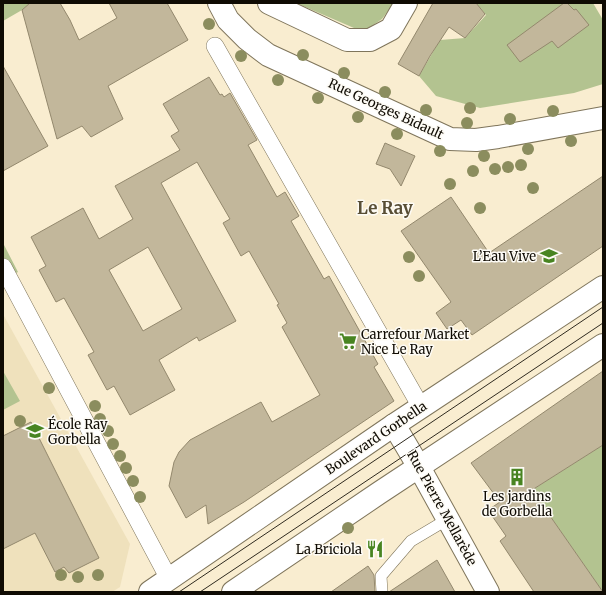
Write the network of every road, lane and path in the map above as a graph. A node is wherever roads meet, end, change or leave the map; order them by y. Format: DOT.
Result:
graph roads {
  1 [pos="219,3"];
  2 [pos="269,3"];
  3 [pos="406,3"];
  4 [pos="216,46"];
  5 [pos="603,118"];
  6 [pos="3,267"];
  7 [pos="603,288"];
  8 [pos="603,345"];
  9 [pos="421,407"];
  10 [pos="394,425"];
  11 [pos="419,467"];
  12 [pos="448,519"];
  13 [pos="169,579"];
  14 [pos="150,592"];
  15 [pos="233,592"];
  16 [pos="382,592"];
  17 [pos="488,592"];
  1 -- 5 [label="main road, Rue Georges Bidault"];
  2 -- 3 [label="main road"];
  4 -- 9 [label="street"];
  6 -- 13 [label="street"];
  7 -- 9 [label="main road, Boulevard Gorbella"];
  8 -- 11 [label="main road"];
  9 -- 10 [label="main road, Boulevard Gorbella"];
  10 -- 11 [label="main road, Rue Pierre Mellarède"];
  10 -- 13 [label="main road, Boulevard Gorbella"];
  11 -- 12 [label="main road, Rue Pierre Mellarède"];
  11 -- 15 [label="main road"];
  12 -- 16 [label="lane"];
  12 -- 17 [label="main road, Rue Pierre Mellarède"];
  13 -- 14 [label="main road, Boulevard Gorbella"];
}
